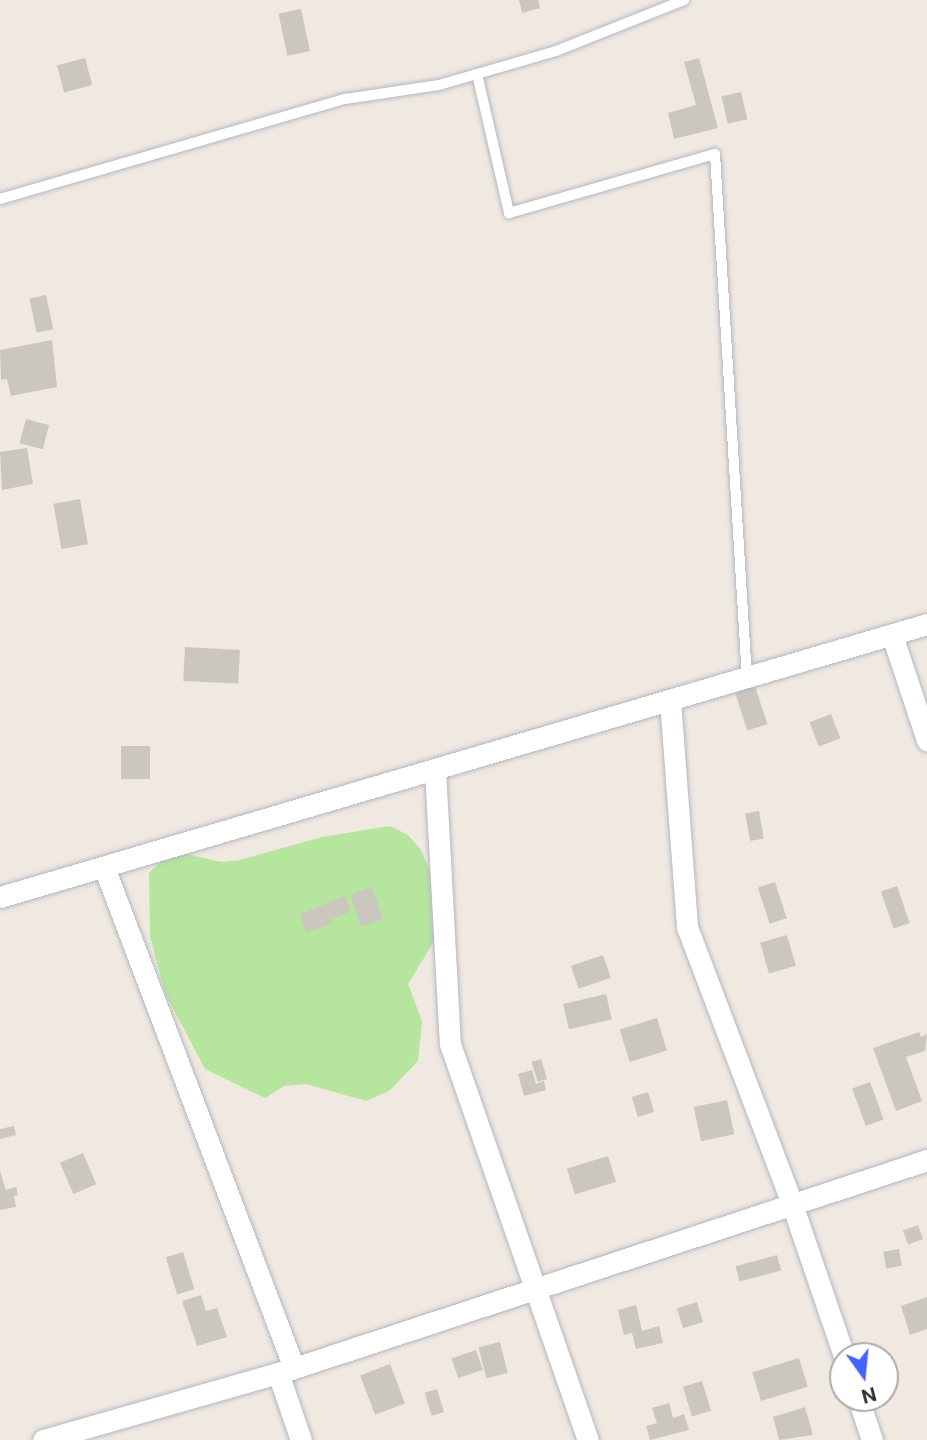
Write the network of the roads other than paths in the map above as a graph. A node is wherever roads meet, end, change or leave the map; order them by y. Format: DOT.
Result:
graph roads {
  1 [pos="684,0"];
  2 [pos="477,74"];
  3 [pos="0,199"];
  4 [pos="927,624"];
  5 [pos="892,635"];
  6 [pos="747,678"];
  7 [pos="670,700"];
  8 [pos="927,740"];
  9 [pos="435,769"];
  10 [pos="104,867"];
  11 [pos="0,897"];
  12 [pos="927,1160"];
  13 [pos="792,1204"];
  14 [pos="535,1288"];
  15 [pos="839,1342"];
  16 [pos="286,1370"];
  17 [pos="863,1412"];
  18 [pos="43,1440"];
  19 [pos="301,1440"];
  20 [pos="588,1440"];
  21 [pos="872,1440"];
  1 -- 2 [label="lane"];
  2 -- 3 [label="lane"];
  2 -- 6 [label="lane"];
  4 -- 5 [label="street"];
  5 -- 6 [label="street"];
  5 -- 8 [label="street"];
  6 -- 7 [label="street"];
  7 -- 9 [label="street"];
  7 -- 13 [label="street"];
  9 -- 10 [label="street"];
  9 -- 14 [label="street"];
  10 -- 11 [label="street"];
  10 -- 16 [label="street"];
  12 -- 13 [label="street"];
  13 -- 14 [label="street"];
  13 -- 15 [label="street"];
  14 -- 16 [label="street"];
  14 -- 20 [label="street"];
  16 -- 18 [label="street"];
  16 -- 19 [label="street"];
  17 -- 21 [label="street"];
}
